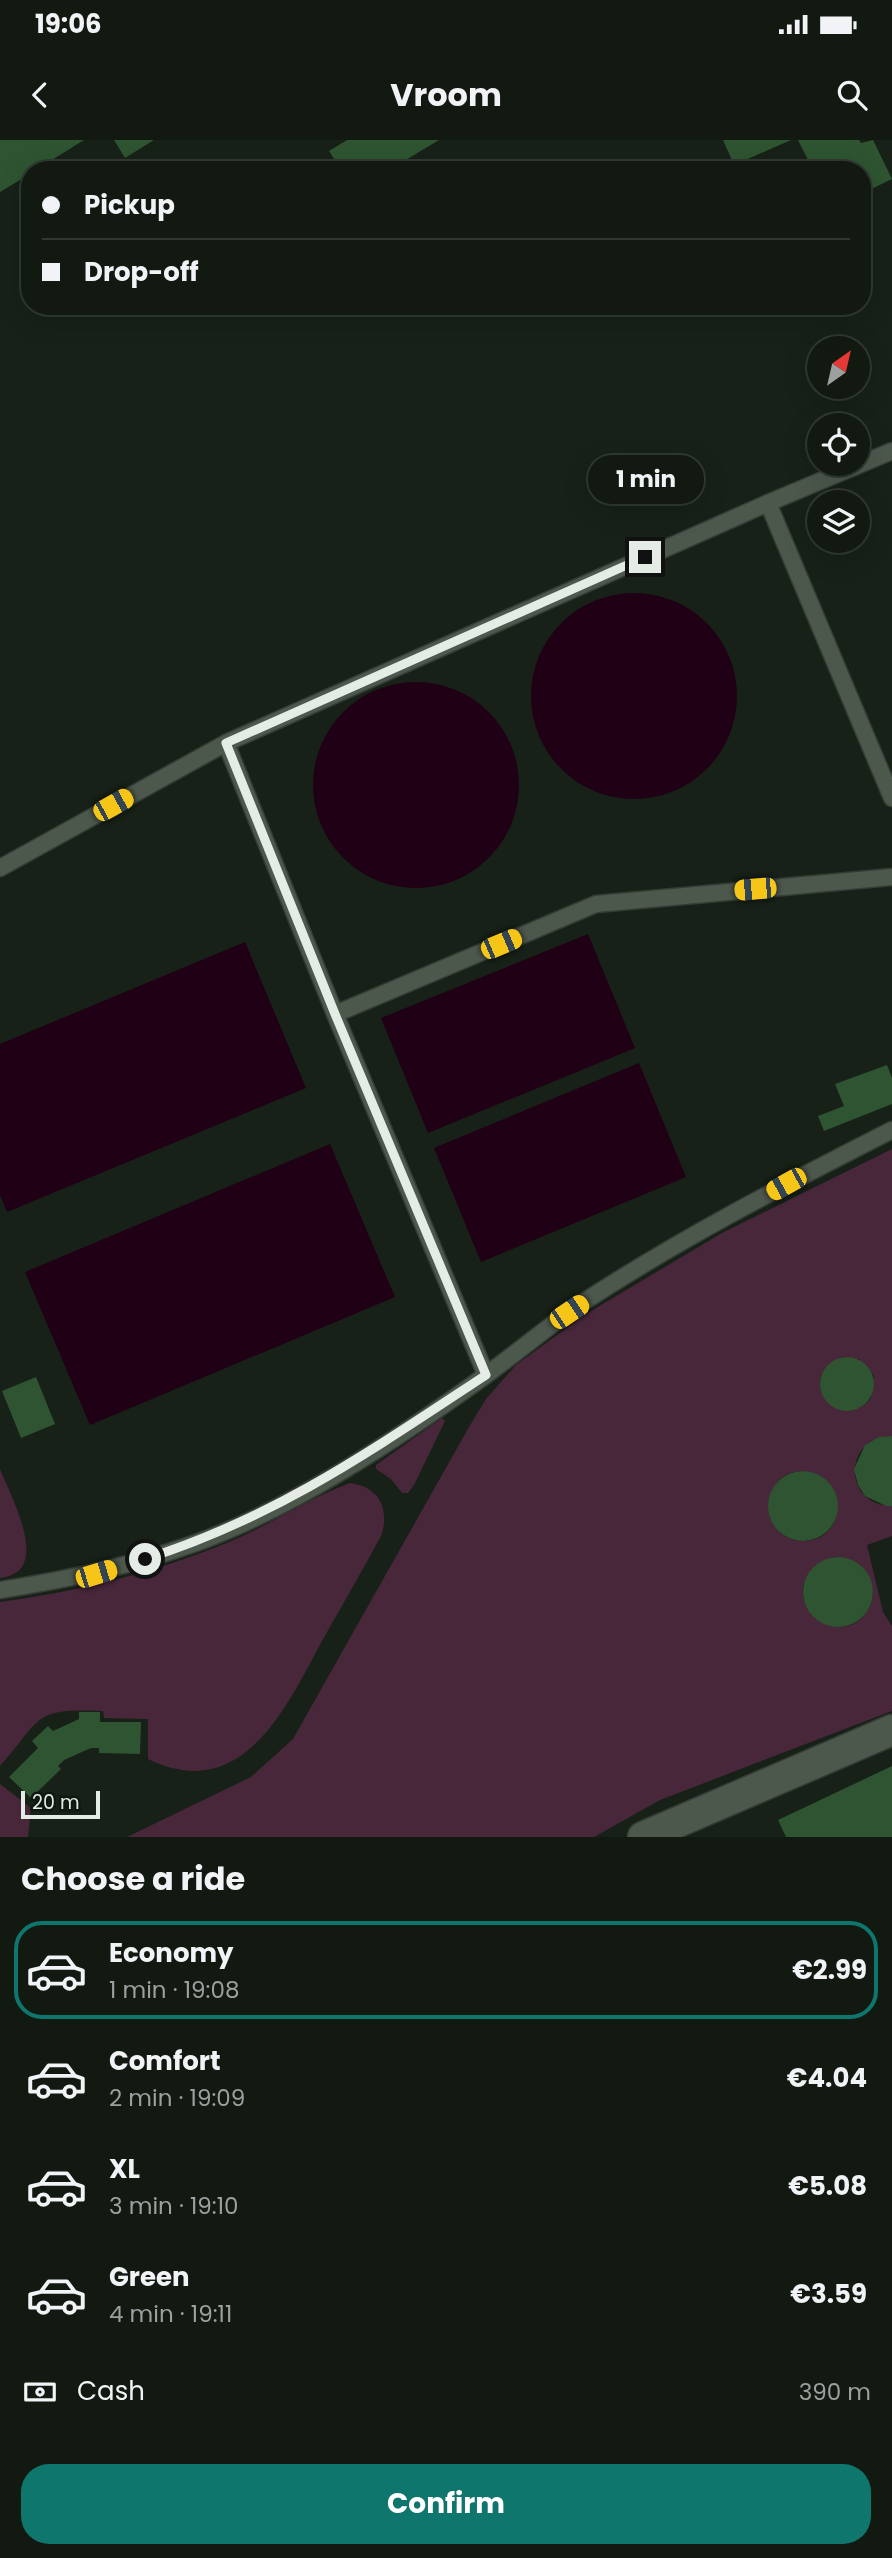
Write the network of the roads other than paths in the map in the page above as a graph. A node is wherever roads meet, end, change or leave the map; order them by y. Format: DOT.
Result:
graph roads {
  1 [pos="892,451"];
  2 [pos="768,503"];
  3 [pos="226,743"];
  4 [pos="892,797"];
  5 [pos="0,868"];
  6 [pos="892,877"];
  7 [pos="335,1014"];
  8 [pos="892,1129"];
  9 [pos="486,1375"];
  10 [pos="0,1590"];
  11 [pos="892,1730"];
  12 [pos="643,1837"];
  1 -- 2 [label="lane"];
  2 -- 3 [label="lane"];
  2 -- 4 [label="lane"];
  3 -- 5 [label="lane"];
  3 -- 7 [label="lane"];
  6 -- 7 [label="lane"];
  7 -- 9 [label="lane"];
  8 -- 9 [label="lane"];
  9 -- 10 [label="lane"];
  11 -- 12 [label="street"];
}
